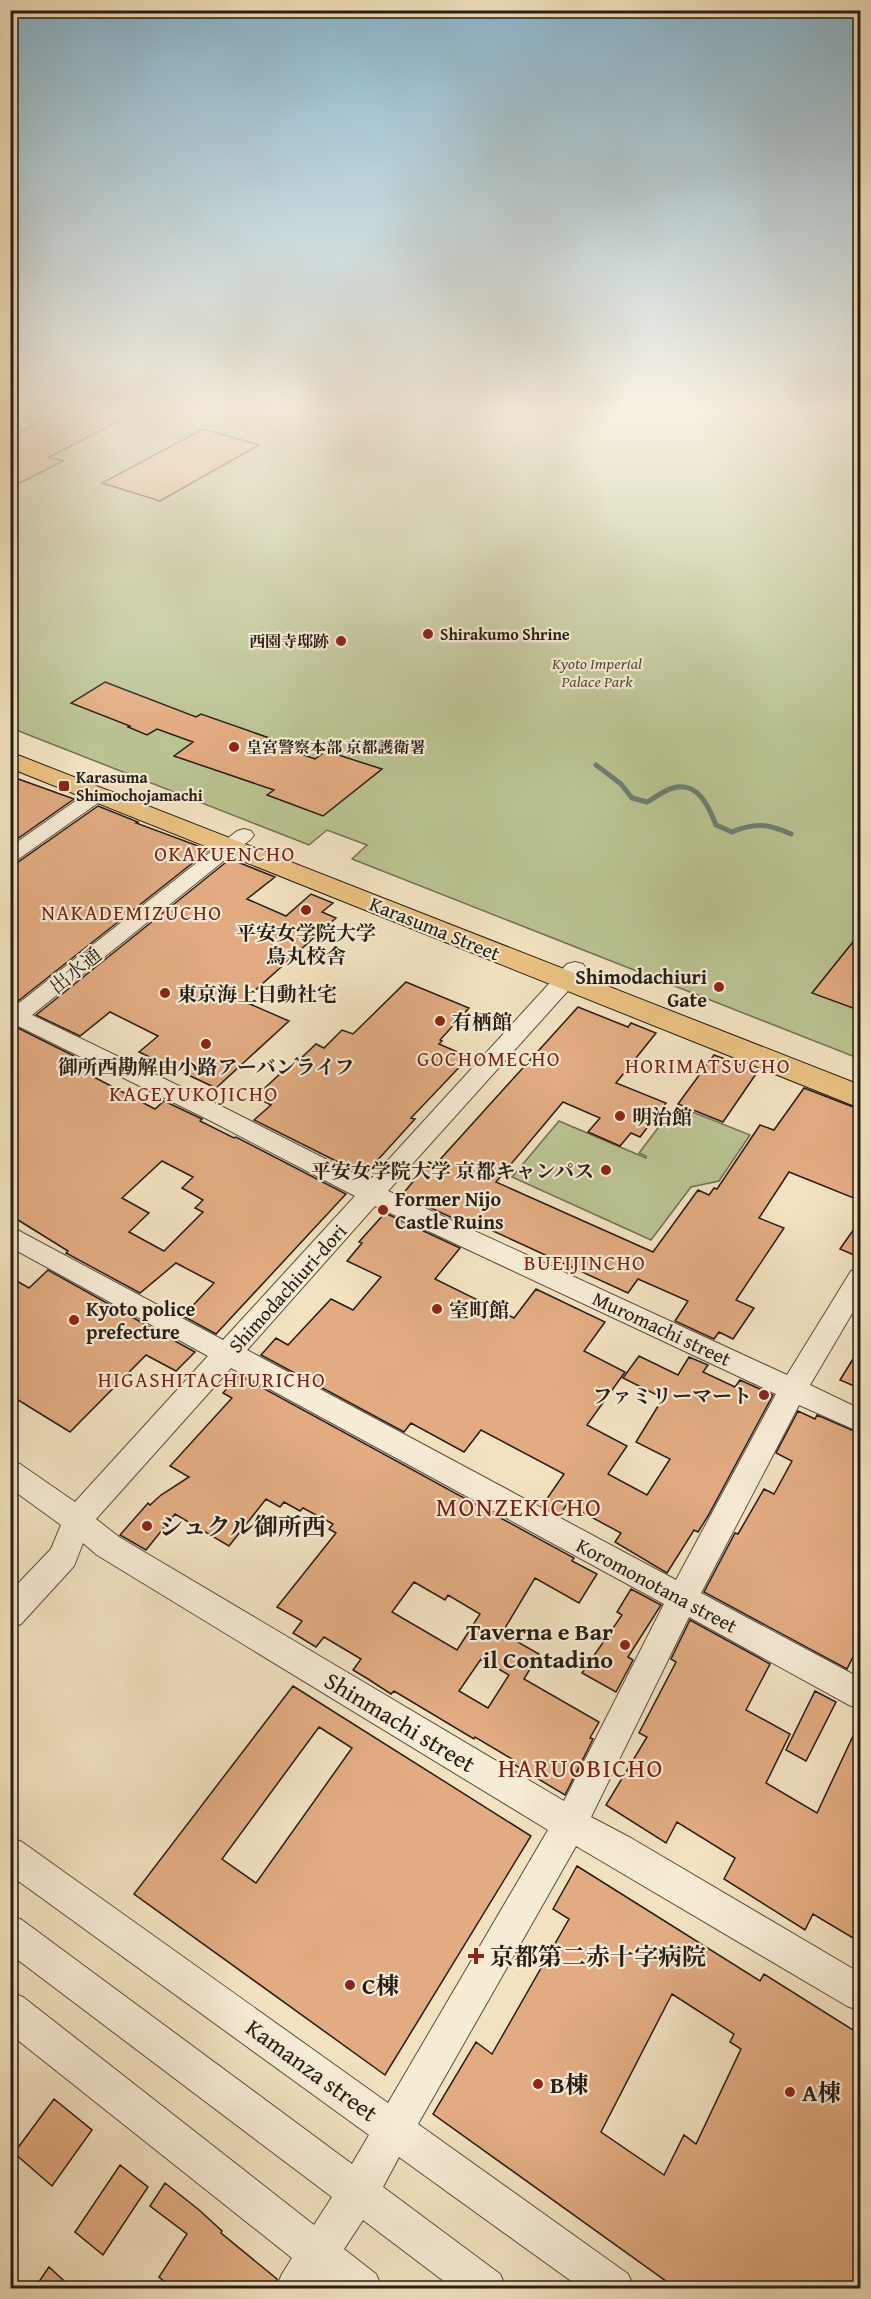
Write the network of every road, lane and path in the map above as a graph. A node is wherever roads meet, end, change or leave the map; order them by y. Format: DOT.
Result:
graph roads {
  1 [pos="10,744"];
  2 [pos="10,759"];
  3 [pos="98,794"];
  4 [pos="238,840"];
  5 [pos="10,856"];
  6 [pos="570,975"];
  7 [pos="13,1017"];
  8 [pos="861,1079"];
  9 [pos="861,1097"];
  10 [pos="372,1193"];
  11 [pos="10,1235"];
  12 [pos="861,1278"];
  13 [pos="228,1353"];
  14 [pos="793,1389"];
  15 [pos="861,1421"];
  16 [pos="10,1473"];
  17 [pos="77,1520"];
  18 [pos="682,1599"];
  19 [pos="10,1614"];
  20 [pos="861,1694"];
  21 [pos="570,1824"];
  22 [pos="10,1854"];
  23 [pos="10,1932"];
  24 [pos="861,1993"];
  25 [pos="10,2010"];
  26 [pos="394,2129"];
  27 [pos="358,2192"];
  28 [pos="318,2253"];
  29 [pos="296,2289"];
  30 [pos="362,2289"];
  31 [pos="486,2289"];
  32 [pos="614,2289"];
  1 -- 4 [label="highway, Karasuma Street"];
  2 -- 3 [label="highway, Karasuma Street"];
  3 -- 4 [label="highway, Karasuma Street"];
  3 -- 5 [label="street"];
  4 -- 6 [label="highway, Karasuma Street"];
  4 -- 7 [label="street, 出水通"];
  6 -- 8 [label="highway, Karasuma Street"];
  6 -- 9 [label="highway, Karasuma Street"];
  6 -- 10 [label="street, Shimodachiuri-dori"];
  7 -- 10 [label="street, Muromachi street"];
  10 -- 13 [label="street, Shimodachiuri-dori"];
  10 -- 14 [label="street, Muromachi street"];
  11 -- 13 [label="street, Koromonotana street"];
  12 -- 14 [label="street"];
  13 -- 17 [label="street, Shimodachiuri-dori"];
  13 -- 18 [label="street, Koromonotana street"];
  14 -- 15 [label="street, Muromachi street"];
  14 -- 18 [label="street"];
  16 -- 17 [label="street, Shinmachi street"];
  17 -- 19 [label="street, Shimodachiuri-dori"];
  17 -- 21 [label="street, Shinmachi street"];
  18 -- 20 [label="street, Koromonotana street"];
  18 -- 21 [label="street"];
  21 -- 24 [label="street, Shinmachi street"];
  21 -- 26 [label="street"];
  22 -- 26 [label="street, Kamanza street"];
  23 -- 27 [label="street"];
  25 -- 28 [label="street"];
  26 -- 27 [label="street"];
  26 -- 32 [label="street, Kamanza street"];
  27 -- 28 [label="street"];
  27 -- 31 [label="street"];
  28 -- 29 [label="street"];
  28 -- 30 [label="street"];
}
